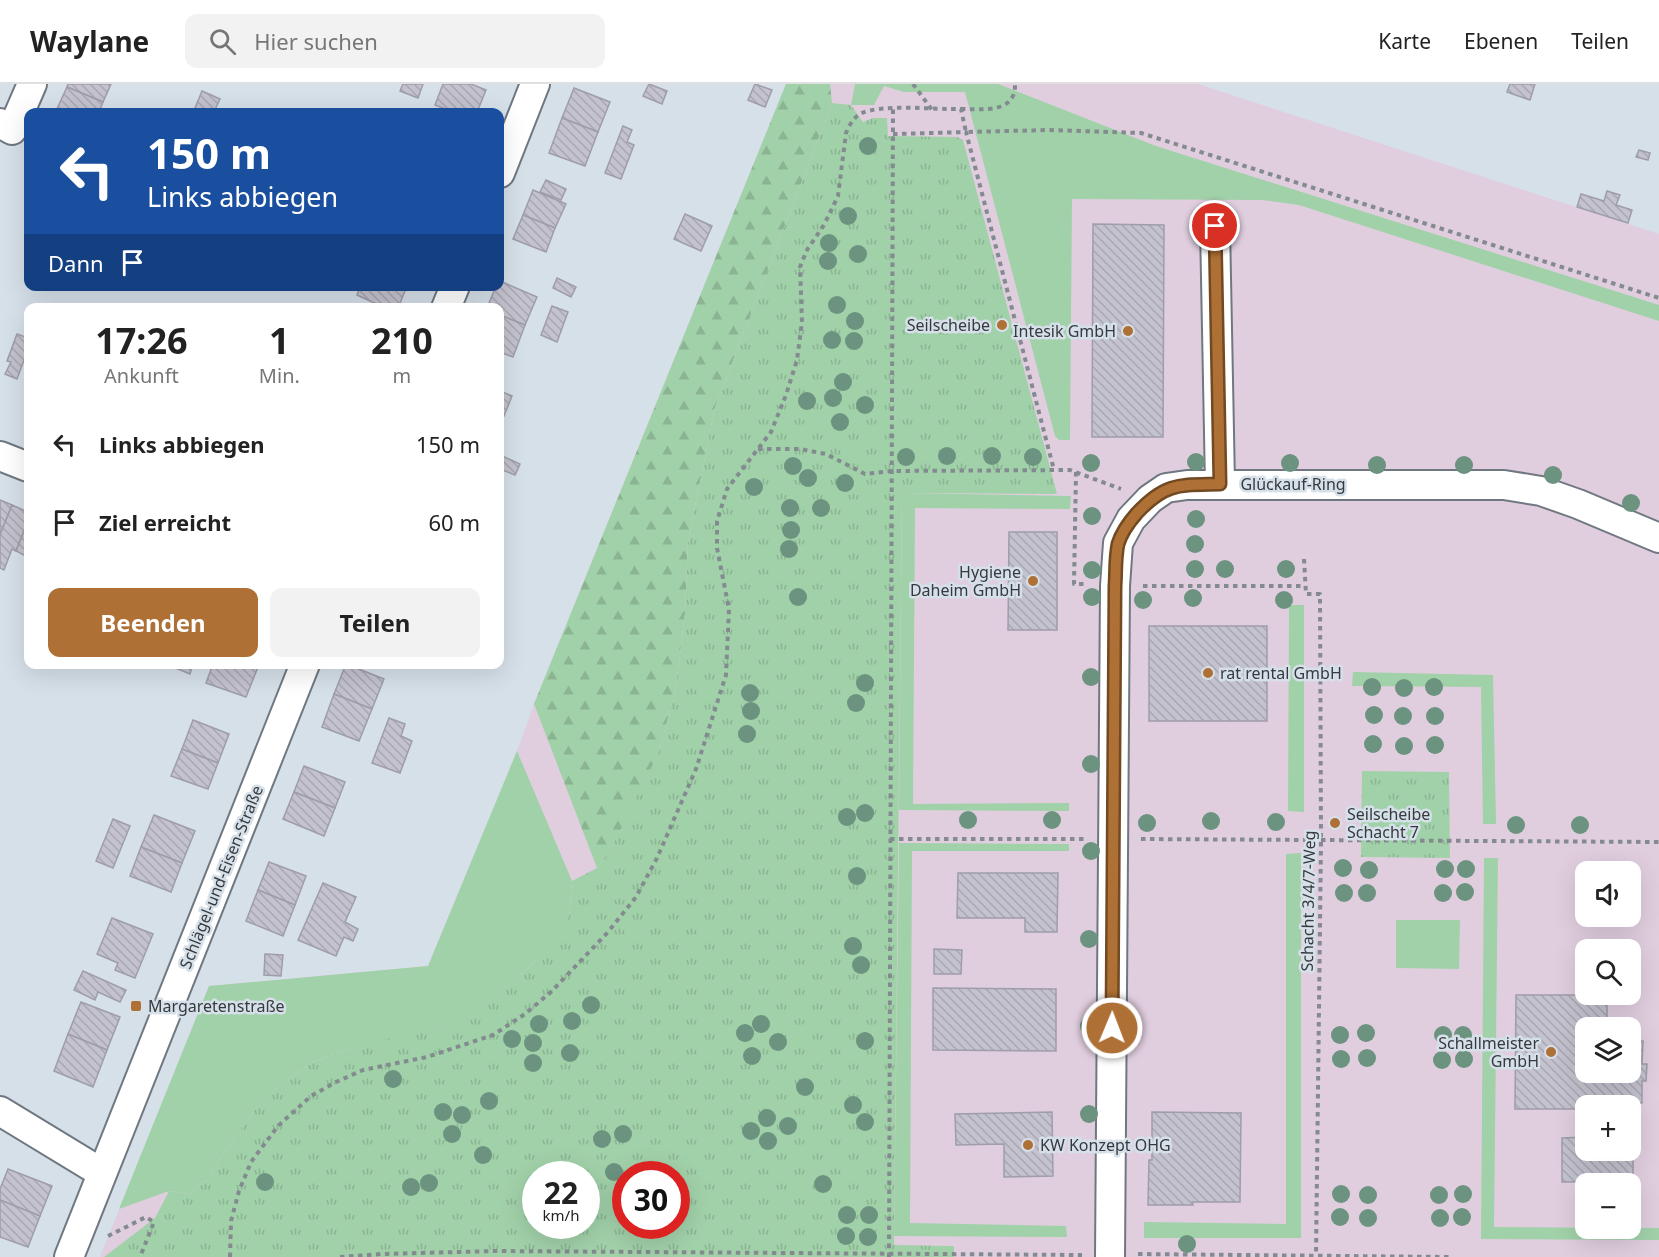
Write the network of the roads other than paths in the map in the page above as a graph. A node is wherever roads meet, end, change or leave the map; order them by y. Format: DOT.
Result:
graph roads {
  1 [pos="32,84"];
  2 [pos="535,84"];
  3 [pos="0,123"];
  4 [pos="504,163"];
  5 [pos="1215,226"];
  6 [pos="0,456"];
  7 [pos="24,465"];
  8 [pos="1220,484"];
  9 [pos="1659,538"];
  10 [pos="303,669"];
  11 [pos="0,1111"];
  12 [pos="102,1173"];
  13 [pos="1110,1256"];
  14 [pos="69,1257"];
  1 -- 3 [label="street"];
  2 -- 4 [label="street"];
  5 -- 8 [label="street"];
  6 -- 7 [label="street"];
  8 -- 9 [label="street, Glückauf-Ring"];
  8 -- 13 [label="street, Glückauf-Ring"];
  10 -- 12 [label="street, Schlägel-und-Eisen-Straße"];
  11 -- 12 [label="street"];
  12 -- 14 [label="street, Schlägel-und-Eisen-Straße"];
}
